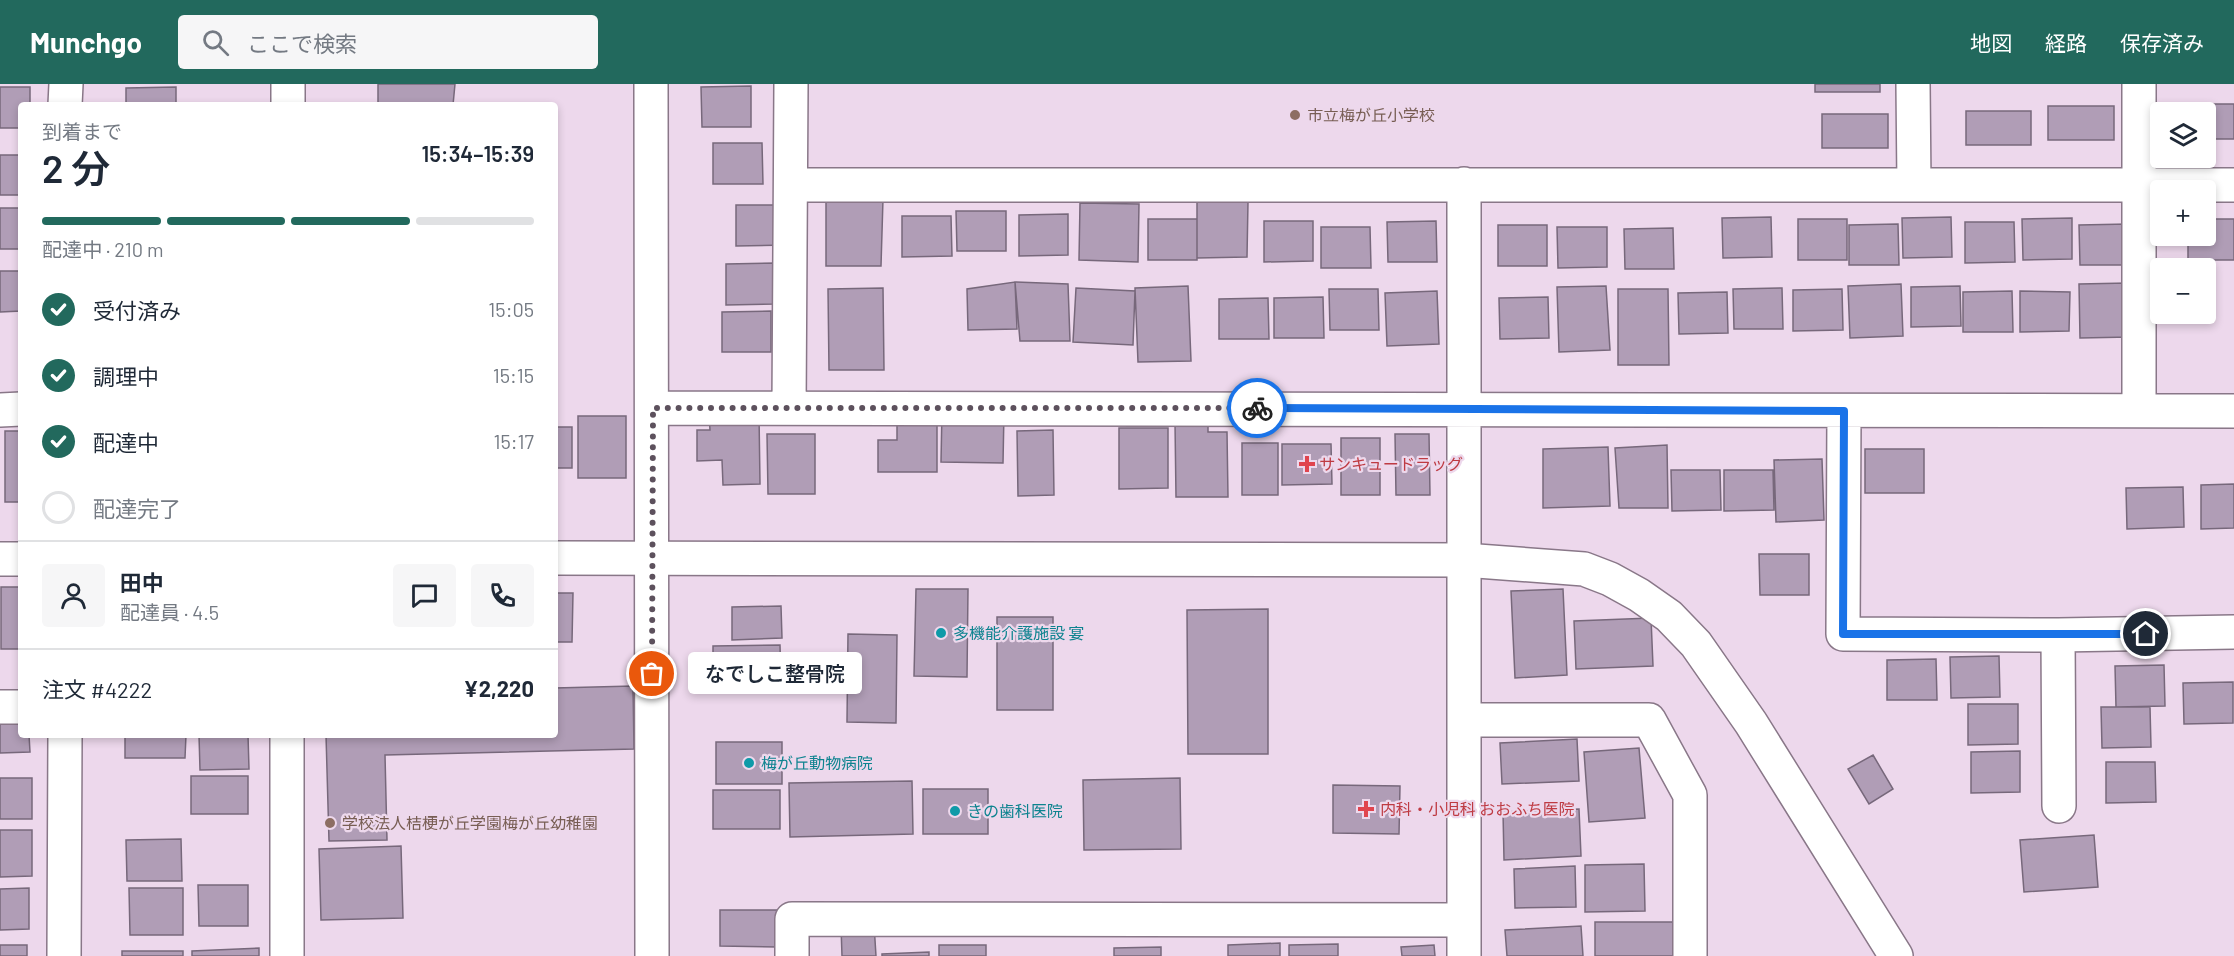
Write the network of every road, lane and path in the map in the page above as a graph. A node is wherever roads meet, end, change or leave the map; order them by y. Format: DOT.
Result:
graph roads {
  1 [pos="66,84"];
  2 [pos="288,84"];
  3 [pos="651,84"];
  4 [pos="791,84"];
  5 [pos="1913,84"];
  6 [pos="2139,84"];
  7 [pos="65,102"];
  8 [pos="288,102"];
  9 [pos="1464,184"];
  10 [pos="791,185"];
  11 [pos="1914,185"];
  12 [pos="2139,185"];
  13 [pos="2234,185"];
  14 [pos="653,408"];
  15 [pos="789,408"];
  16 [pos="1465,409"];
  17 [pos="0,410"];
  18 [pos="18,410"];
  19 [pos="1844,411"];
  20 [pos="2139,411"];
  21 [pos="2234,411"];
  22 [pos="558,558"];
  23 [pos="651,558"];
  24 [pos="0,560"];
  25 [pos="18,560"];
  26 [pos="1464,560"];
  27 [pos="2234,632"];
  28 [pos="2058,635"];
  29 [pos="0,707"];
  30 [pos="18,707"];
  31 [pos="1464,720"];
  32 [pos="65,738"];
  33 [pos="287,738"];
  34 [pos="2059,806"];
  35 [pos="1464,920"];
  36 [pos="64,956"];
  37 [pos="287,956"];
  38 [pos="652,956"];
  39 [pos="792,956"];
  40 [pos="1464,956"];
  41 [pos="1690,956"];
  42 [pos="1896,956"];
  1 -- 7 [label="street"];
  2 -- 8 [label="street"];
  3 -- 14 [label="street"];
  4 -- 10 [label="street"];
  5 -- 11 [label="street"];
  6 -- 12 [label="street"];
  9 -- 10 [label="street"];
  9 -- 11 [label="street"];
  9 -- 16 [label="street"];
  10 -- 15 [label="street"];
  11 -- 12 [label="street"];
  12 -- 13 [label="street"];
  12 -- 20 [label="street"];
  14 -- 15 [label="street"];
  14 -- 23 [label="street"];
  15 -- 16 [label="street"];
  16 -- 19 [label="street"];
  16 -- 26 [label="street"];
  17 -- 18 [label="street"];
  19 -- 20 [label="street"];
  19 -- 28 [label="street"];
  20 -- 21 [label="street"];
  22 -- 23 [label="street"];
  23 -- 26 [label="street"];
  23 -- 38 [label="street"];
  24 -- 25 [label="street"];
  26 -- 31 [label="street"];
  26 -- 42 [label="street"];
  27 -- 28 [label="street"];
  28 -- 34 [label="street"];
  29 -- 30 [label="street"];
  31 -- 35 [label="street"];
  31 -- 41 [label="street"];
  32 -- 36 [label="street"];
  33 -- 37 [label="street"];
  35 -- 39 [label="street"];
  35 -- 40 [label="street"];
}
